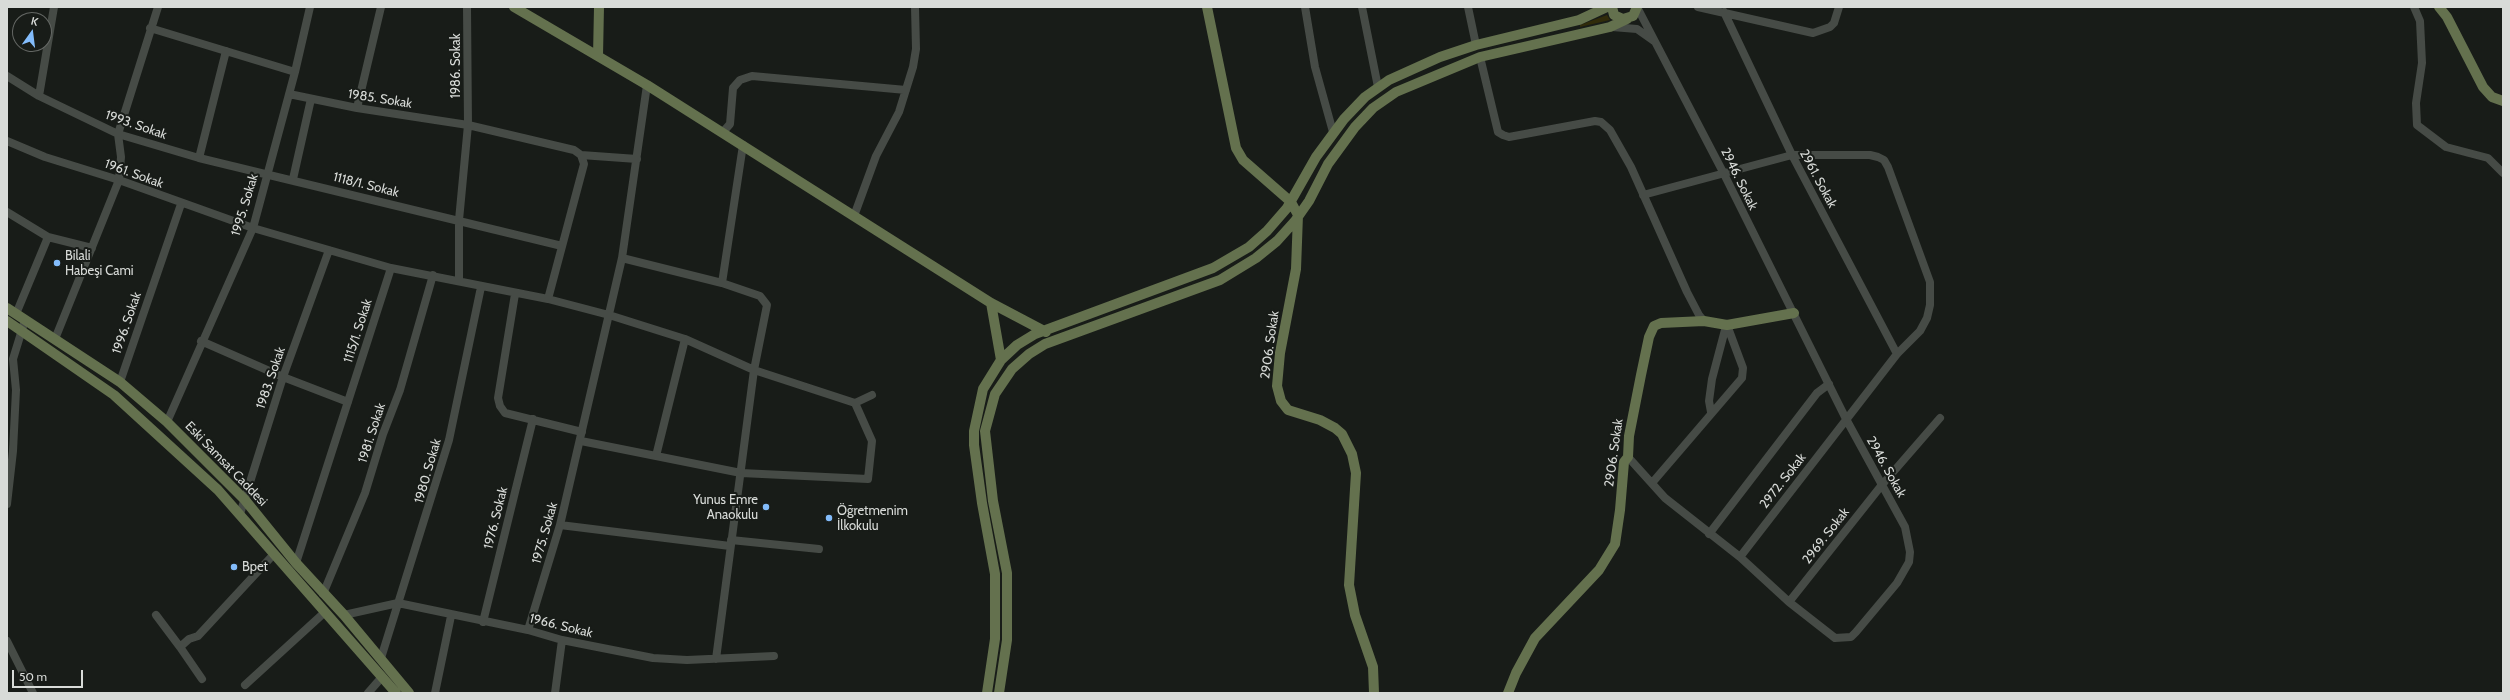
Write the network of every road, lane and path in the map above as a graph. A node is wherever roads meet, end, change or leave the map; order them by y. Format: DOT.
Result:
graph roads {
  1 [pos="54,7"];
  2 [pos="158,7"];
  3 [pos="310,7"];
  4 [pos="381,7"];
  5 [pos="468,7"];
  6 [pos="514,7"];
  7 [pos="599,7"];
  8 [pos="915,7"];
  9 [pos="1207,7"];
  10 [pos="1305,7"];
  11 [pos="1362,7"];
  12 [pos="1468,7"];
  13 [pos="1607,7"];
  14 [pos="1612,7"];
  15 [pos="1637,7"];
  16 [pos="1698,7"];
  17 [pos="1839,7"];
  18 [pos="2414,7"];
  19 [pos="2438,7"];
  20 [pos="1724,12"];
  21 [pos="1627,19"];
  22 [pos="1610,27"];
  23 [pos="150,28"];
  24 [pos="1637,29"];
  25 [pos="1655,42"];
  26 [pos="1476,44"];
  27 [pos="226,51"];
  28 [pos="598,56"];
  29 [pos="1480,57"];
  30 [pos="295,72"];
  31 [pos="7,76"];
  32 [pos="647,85"];
  33 [pos="1378,87"];
  34 [pos="906,90"];
  35 [pos="289,94"];
  36 [pos="38,96"];
  37 [pos="311,99"];
  38 [pos="2503,101"];
  39 [pos="357,108"];
  40 [pos="468,125"];
  41 [pos="723,132"];
  42 [pos="1334,132"];
  43 [pos="118,134"];
  44 [pos="7,141"];
  45 [pos="743,145"];
  46 [pos="581,155"];
  47 [pos="1792,155"];
  48 [pos="199,158"];
  49 [pos="637,159"];
  50 [pos="2503,172"];
  51 [pos="267,173"];
  52 [pos="1724,174"];
  53 [pos="119,180"];
  54 [pos="293,180"];
  55 [pos="1643,195"];
  56 [pos="1291,202"];
  57 [pos="181,204"];
  58 [pos="7,212"];
  59 [pos="854,216"];
  60 [pos="1298,216"];
  61 [pos="459,220"];
  62 [pos="253,228"];
  63 [pos="48,237"];
  64 [pos="562,246"];
  65 [pos="92,248"];
  66 [pos="329,250"];
  67 [pos="622,258"];
  68 [pos="391,268"];
  69 [pos="433,275"];
  70 [pos="459,281"];
  71 [pos="722,283"];
  72 [pos="482,287"];
  73 [pos="515,294"];
  74 [pos="548,299"];
  75 [pos="991,303"];
  76 [pos="7,308"];
  77 [pos="1794,313"];
  78 [pos="609,315"];
  79 [pos="20,317"];
  80 [pos="7,321"];
  81 [pos="1704,321"];
  82 [pos="1726,325"];
  83 [pos="1048,328"];
  84 [pos="21,331"];
  85 [pos="685,339"];
  86 [pos="56,340"];
  87 [pos="1055,340"];
  88 [pos="201,341"];
  89 [pos="1897,354"];
  90 [pos="1001,360"];
  91 [pos="754,370"];
  92 [pos="283,377"];
  93 [pos="120,382"];
  94 [pos="1829,384"];
  95 [pos="872,395"];
  96 [pos="348,402"];
  97 [pos="855,403"];
  98 [pos="1711,412"];
  99 [pos="1940,418"];
  100 [pos="533,419"];
  101 [pos="1846,419"];
  102 [pos="167,422"];
  103 [pos="582,432"];
  104 [pos="581,441"];
  105 [pos="10,450"];
  106 [pos="656,456"];
  107 [pos="1628,457"];
  108 [pos="740,473"];
  109 [pos="1652,483"];
  110 [pos="1881,486"];
  111 [pos="245,500"];
  112 [pos="7,504"];
  113 [pos="240,514"];
  114 [pos="560,525"];
  115 [pos="1709,534"];
  116 [pos="730,543"];
  117 [pos="819,549"];
  118 [pos="274,554"];
  119 [pos="1740,557"];
  120 [pos="296,563"];
  121 [pos="323,594"];
  122 [pos="1789,602"];
  123 [pos="398,603"];
  124 [pos="325,612"];
  125 [pos="156,615"];
  126 [pos="344,615"];
  127 [pos="451,616"];
  128 [pos="483,622"];
  129 [pos="528,630"];
  130 [pos="562,640"];
  131 [pos="7,641"];
  132 [pos="180,647"];
  133 [pos="774,656"];
  134 [pos="381,658"];
  135 [pos="716,659"];
  136 [pos="382,676"];
  137 [pos="202,679"];
  138 [pos="245,685"];
  139 [pos="33,693"];
  140 [pos="368,693"];
  141 [pos="396,693"];
  142 [pos="409,693"];
  143 [pos="435,693"];
  144 [pos="555,693"];
  145 [pos="987,693"];
  146 [pos="999,693"];
  147 [pos="1374,693"];
  148 [pos="1508,693"];
  1 -- 36 [label="street"];
  2 -- 23 [label="street"];
  3 -- 30 [label="street, 1995. Sokak"];
  4 -- 39 [label="street"];
  5 -- 40 [label="street, 1986. Sokak"];
  6 -- 28 [label="street"];
  7 -- 28 [label="street"];
  8 -- 34 [label="street"];
  9 -- 56 [label="street, 2906. Sokak"];
  10 -- 42 [label="street"];
  11 -- 33 [label="street"];
  12 -- 26 [label="street"];
  13 -- 26 [label="street"];
  14 -- 21 [label="street"];
  15 -- 21 [label="street"];
  15 -- 25 [label="street, 2946. Sokak"];
  16 -- 20 [label="street"];
  17 -- 20 [label="street"];
  18 -- 50 [label="street"];
  19 -- 38 [label="street"];
  20 -- 47 [label="street, 2961. Sokak"];
  21 -- 22 [label="street"];
  21 -- 24 [label="street"];
  22 -- 24 [label="street"];
  22 -- 29 [label="street"];
  23 -- 27 [label="street"];
  23 -- 43 [label="street"];
  24 -- 25 [label="street"];
  25 -- 52 [label="street, 2946. Sokak"];
  26 -- 33 [label="street"];
  27 -- 30 [label="street"];
  27 -- 48 [label="street"];
  28 -- 32 [label="street"];
  29 -- 55 [label="street"];
  29 -- 60 [label="street"];
  30 -- 35 [label="street, 1995. Sokak"];
  31 -- 36 [label="street, 1993. Sokak"];
  32 -- 41 [label="street"];
  32 -- 49 [label="street, 1975. Sokak"];
  33 -- 42 [label="street"];
  34 -- 41 [label="street"];
  34 -- 59 [label="street"];
  35 -- 37 [label="street, 1985. Sokak"];
  35 -- 51 [label="street, 1995. Sokak"];
  36 -- 43 [label="street, 1993. Sokak"];
  37 -- 39 [label="street, 1985. Sokak"];
  37 -- 54 [label="street"];
  39 -- 40 [label="street, 1985. Sokak"];
  40 -- 46 [label="street, 1985. Sokak"];
  40 -- 61 [label="street, 1986. Sokak"];
  41 -- 45 [label="street"];
  42 -- 56 [label="street"];
  43 -- 48 [label="street, 1993. Sokak"];
  43 -- 53 [label="street"];
  44 -- 53 [label="street, 1961. Sokak"];
  45 -- 59 [label="street"];
  45 -- 71 [label="street"];
  46 -- 49 [label="street, 1985. Sokak"];
  46 -- 64 [label="street"];
  47 -- 52 [label="street, 2972. Sokak"];
  47 -- 89 [label="street, 2961. Sokak"];
  47 -- 89 [label="street, 2972. Sokak"];
  48 -- 51 [label="street, 1993. Sokak"];
  49 -- 67 [label="street, 1975. Sokak"];
  51 -- 54 [label="street, 1118/1. Sokak"];
  51 -- 62 [label="street, 1995. Sokak"];
  52 -- 55 [label="street, 2972. Sokak"];
  52 -- 77 [label="street, 2946. Sokak"];
  53 -- 57 [label="street, 1961. Sokak"];
  53 -- 65 [label="street"];
  54 -- 61 [label="street, 1118/1. Sokak"];
  55 -- 81 [label="street"];
  56 -- 60 [label="street, 2906. Sokak"];
  56 -- 83 [label="street"];
  57 -- 62 [label="street, 1961. Sokak"];
  57 -- 93 [label="street, 1996. Sokak"];
  58 -- 63 [label="street"];
  59 -- 75 [label="street"];
  60 -- 87 [label="street"];
  60 -- 147 [label="street, 2906. Sokak"];
  61 -- 64 [label="street, 1118/1. Sokak"];
  61 -- 70 [label="street, 1986. Sokak"];
  62 -- 66 [label="street, 1961. Sokak"];
  62 -- 88 [label="street, 1995. Sokak"];
  63 -- 65 [label="street"];
  63 -- 79 [label="street"];
  64 -- 74 [label="street"];
  65 -- 86 [label="street"];
  66 -- 68 [label="street, 1961. Sokak"];
  66 -- 92 [label="street, 1983. Sokak"];
  67 -- 71 [label="street"];
  67 -- 78 [label="street, 1975. Sokak"];
  68 -- 69 [label="street, 1961. Sokak"];
  68 -- 96 [label="street, 1115/1. Sokak"];
  69 -- 70 [label="street, 1961. Sokak"];
  69 -- 121 [label="street, 1981. Sokak"];
  70 -- 72 [label="street, 1961. Sokak"];
  71 -- 91 [label="street"];
  72 -- 73 [label="street, 1961. Sokak"];
  72 -- 123 [label="street, 1980. Sokak"];
  73 -- 74 [label="street, 1961. Sokak"];
  73 -- 100 [label="street"];
  74 -- 78 [label="street, 1961. Sokak"];
  75 -- 83 [label="street"];
  75 -- 90 [label="street"];
  76 -- 79 [label="street, Eski Samsat Caddesi"];
  77 -- 82 [label="street, 2906. Sokak"];
  77 -- 94 [label="street, 2946. Sokak"];
  78 -- 85 [label="street, 1961. Sokak"];
  78 -- 103 [label="street, 1975. Sokak"];
  79 -- 84 [label="street"];
  79 -- 86 [label="street, Eski Samsat Caddesi"];
  80 -- 84 [label="street, Eski Samsat Caddesi"];
  81 -- 82 [label="street, 2906. Sokak"];
  81 -- 107 [label="street, 2906. Sokak"];
  82 -- 98 [label="street"];
  82 -- 98 [label="street"];
  83 -- 87 [label="street"];
  83 -- 90 [label="street"];
  84 -- 105 [label="street"];
  84 -- 113 [label="street, Eski Samsat Caddesi"];
  85 -- 91 [label="street, 1961. Sokak"];
  85 -- 106 [label="street"];
  86 -- 93 [label="street, Eski Samsat Caddesi"];
  87 -- 146 [label="street"];
  88 -- 92 [label="street"];
  88 -- 102 [label="street, 1995. Sokak"];
  89 -- 101 [label="street, 2972. Sokak"];
  90 -- 145 [label="street"];
  91 -- 97 [label="street, 1961. Sokak"];
  91 -- 108 [label="street"];
  92 -- 96 [label="street"];
  92 -- 111 [label="street, 1983. Sokak"];
  93 -- 102 [label="street, Eski Samsat Caddesi"];
  94 -- 101 [label="street, 2946. Sokak"];
  94 -- 115 [label="street"];
  95 -- 97 [label="street"];
  96 -- 120 [label="street, 1115/1. Sokak"];
  97 -- 108 [label="street"];
  98 -- 109 [label="street"];
  99 -- 110 [label="street, 2969. Sokak"];
  100 -- 103 [label="street"];
  100 -- 128 [label="street, 1976. Sokak"];
  101 -- 110 [label="street, 2946. Sokak"];
  101 -- 119 [label="street, 2972. Sokak"];
  102 -- 111 [label="street, Eski Samsat Caddesi"];
  103 -- 104 [label="street, 1975. Sokak"];
  104 -- 106 [label="street"];
  104 -- 114 [label="street, 1975. Sokak"];
  105 -- 112 [label="street"];
  106 -- 108 [label="street"];
  107 -- 109 [label="street, 2946. Sokak"];
  107 -- 148 [label="street, 2906. Sokak"];
  108 -- 116 [label="street"];
  109 -- 115 [label="street, 2946. Sokak"];
  110 -- 122 [label="street, 2969. Sokak"];
  110 -- 122 [label="street, 2946. Sokak"];
  111 -- 113 [label="street, 1983. Sokak"];
  111 -- 120 [label="street, Eski Samsat Caddesi"];
  113 -- 118 [label="street, Eski Samsat Caddesi"];
  114 -- 116 [label="street"];
  114 -- 129 [label="street, 1975. Sokak"];
  115 -- 119 [label="street, 2946. Sokak"];
  116 -- 117 [label="street"];
  116 -- 135 [label="street"];
  118 -- 124 [label="street, Eski Samsat Caddesi"];
  118 -- 132 [label="street"];
  119 -- 122 [label="street, 2946. Sokak"];
  120 -- 121 [label="street, Eski Samsat Caddesi"];
  121 -- 126 [label="street, Eski Samsat Caddesi"];
  123 -- 126 [label="street, 1966. Sokak"];
  123 -- 127 [label="street, 1966. Sokak"];
  123 -- 134 [label="street, 1980. Sokak"];
  124 -- 136 [label="street, Eski Samsat Caddesi"];
  124 -- 138 [label="street"];
  125 -- 132 [label="street"];
  126 -- 134 [label="street, Eski Samsat Caddesi"];
  127 -- 128 [label="street, 1966. Sokak"];
  127 -- 143 [label="street"];
  128 -- 129 [label="street, 1966. Sokak"];
  129 -- 130 [label="street, 1966. Sokak"];
  130 -- 135 [label="street, 1966. Sokak"];
  130 -- 144 [label="street"];
  131 -- 139 [label="street"];
  132 -- 137 [label="street"];
  133 -- 135 [label="street, 1966. Sokak"];
  134 -- 142 [label="street, Eski Samsat Caddesi"];
  136 -- 140 [label="street"];
  136 -- 141 [label="street, Eski Samsat Caddesi"];
}
